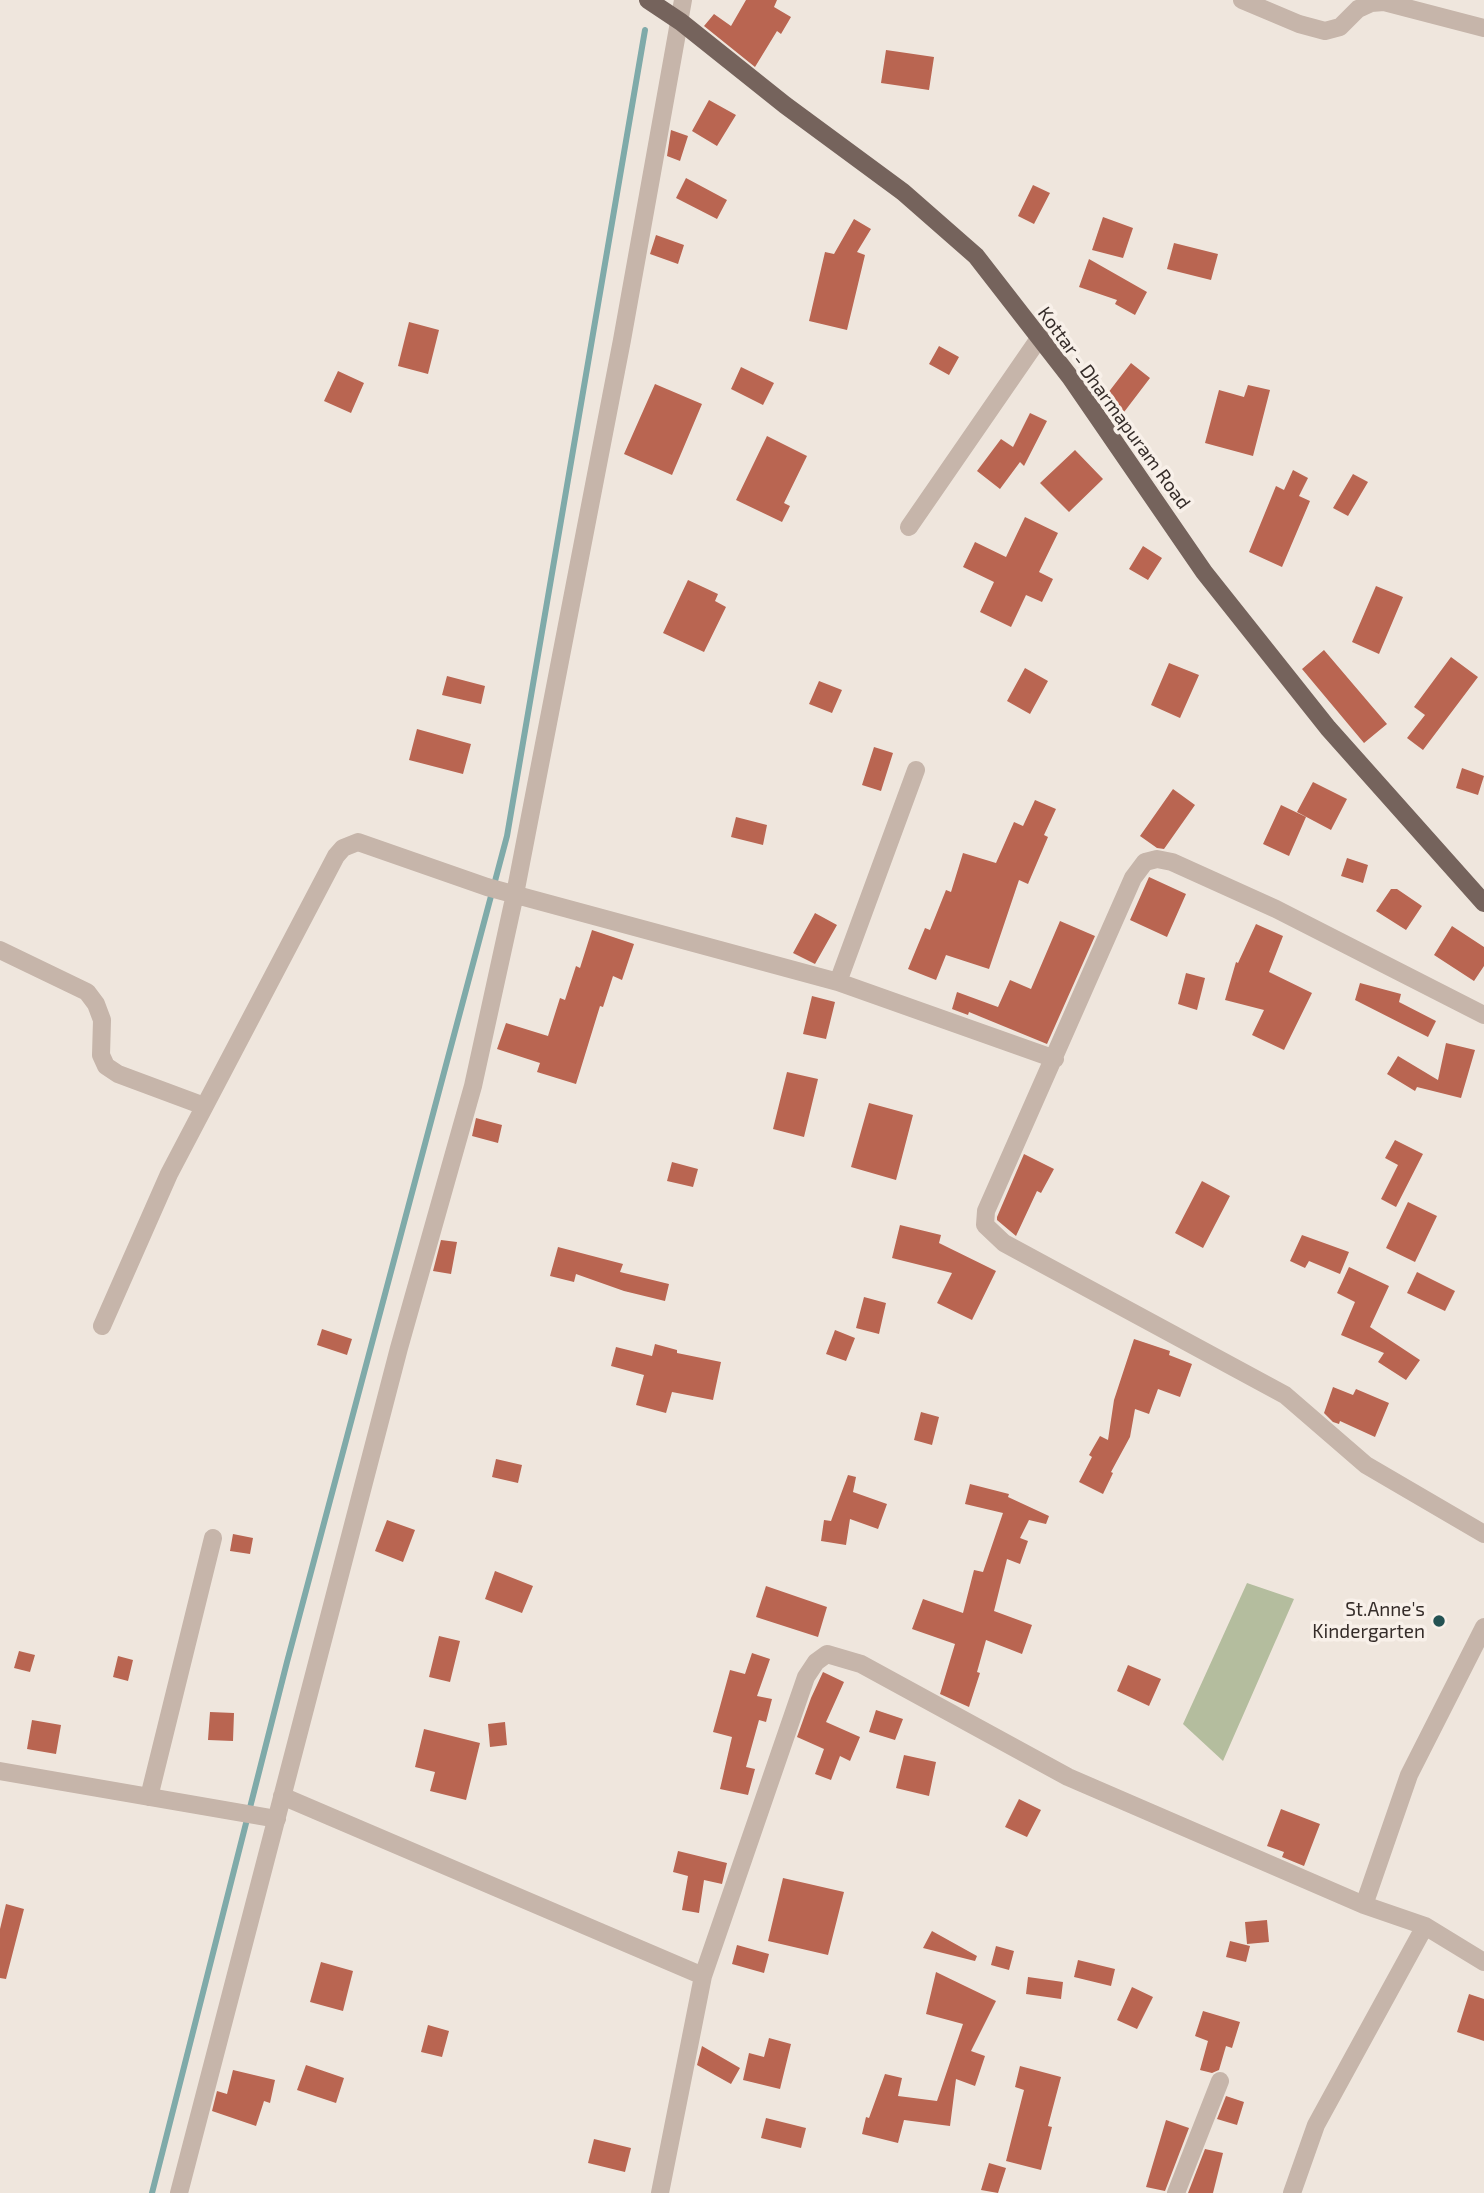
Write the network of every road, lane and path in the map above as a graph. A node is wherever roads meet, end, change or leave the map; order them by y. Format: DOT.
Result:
graph roads {
  1 [pos="648,0"];
  2 [pos="683,0"];
  3 [pos="1242,0"];
  4 [pos="681,22"];
  5 [pos="1484,28"];
  6 [pos="1040,337"];
  7 [pos="909,527"];
  8 [pos="916,770"];
  9 [pos="503,891"];
  10 [pos="1484,903"];
  11 [pos="0,950"];
  12 [pos="838,982"];
  13 [pos="1484,1015"];
  14 [pos="1055,1059"];
  15 [pos="204,1106"];
  16 [pos="102,1326"];
  17 [pos="1484,1534"];
  18 [pos="213,1538"];
  19 [pos="1484,1628"];
  20 [pos="0,1770"];
  21 [pos="282,1796"];
  22 [pos="149,1797"];
  23 [pos="259,1816"];
  24 [pos="1364,1905"];
  25 [pos="1424,1926"];
  26 [pos="1484,1962"];
  27 [pos="703,1976"];
  28 [pos="1220,2081"];
  29 [pos="179,2193"];
  30 [pos="660,2193"];
  31 [pos="1175,2193"];
  32 [pos="1292,2193"];
  1 -- 4 [label="main road, Kottar - Dharmapuram Road"];
  2 -- 4 [label="street"];
  3 -- 5 [label="street"];
  4 -- 6 [label="main road, Kottar - Dharmapuram Road"];
  4 -- 9 [label="street"];
  6 -- 7 [label="street"];
  6 -- 10 [label="main road, Kottar - Dharmapuram Road"];
  8 -- 12 [label="street"];
  9 -- 12 [label="street"];
  9 -- 15 [label="street"];
  9 -- 21 [label="street"];
  11 -- 15 [label="street"];
  12 -- 14 [label="street"];
  13 -- 14 [label="street"];
  14 -- 17 [label="street"];
  15 -- 16 [label="street"];
  18 -- 22 [label="street"];
  19 -- 24 [label="street"];
  20 -- 22 [label="street"];
  21 -- 23 [label="street"];
  21 -- 27 [label="street"];
  22 -- 23 [label="street"];
  23 -- 29 [label="street"];
  24 -- 25 [label="street"];
  24 -- 27 [label="street"];
  25 -- 26 [label="street"];
  25 -- 32 [label="street"];
  27 -- 30 [label="street"];
  28 -- 31 [label="street"];
}
